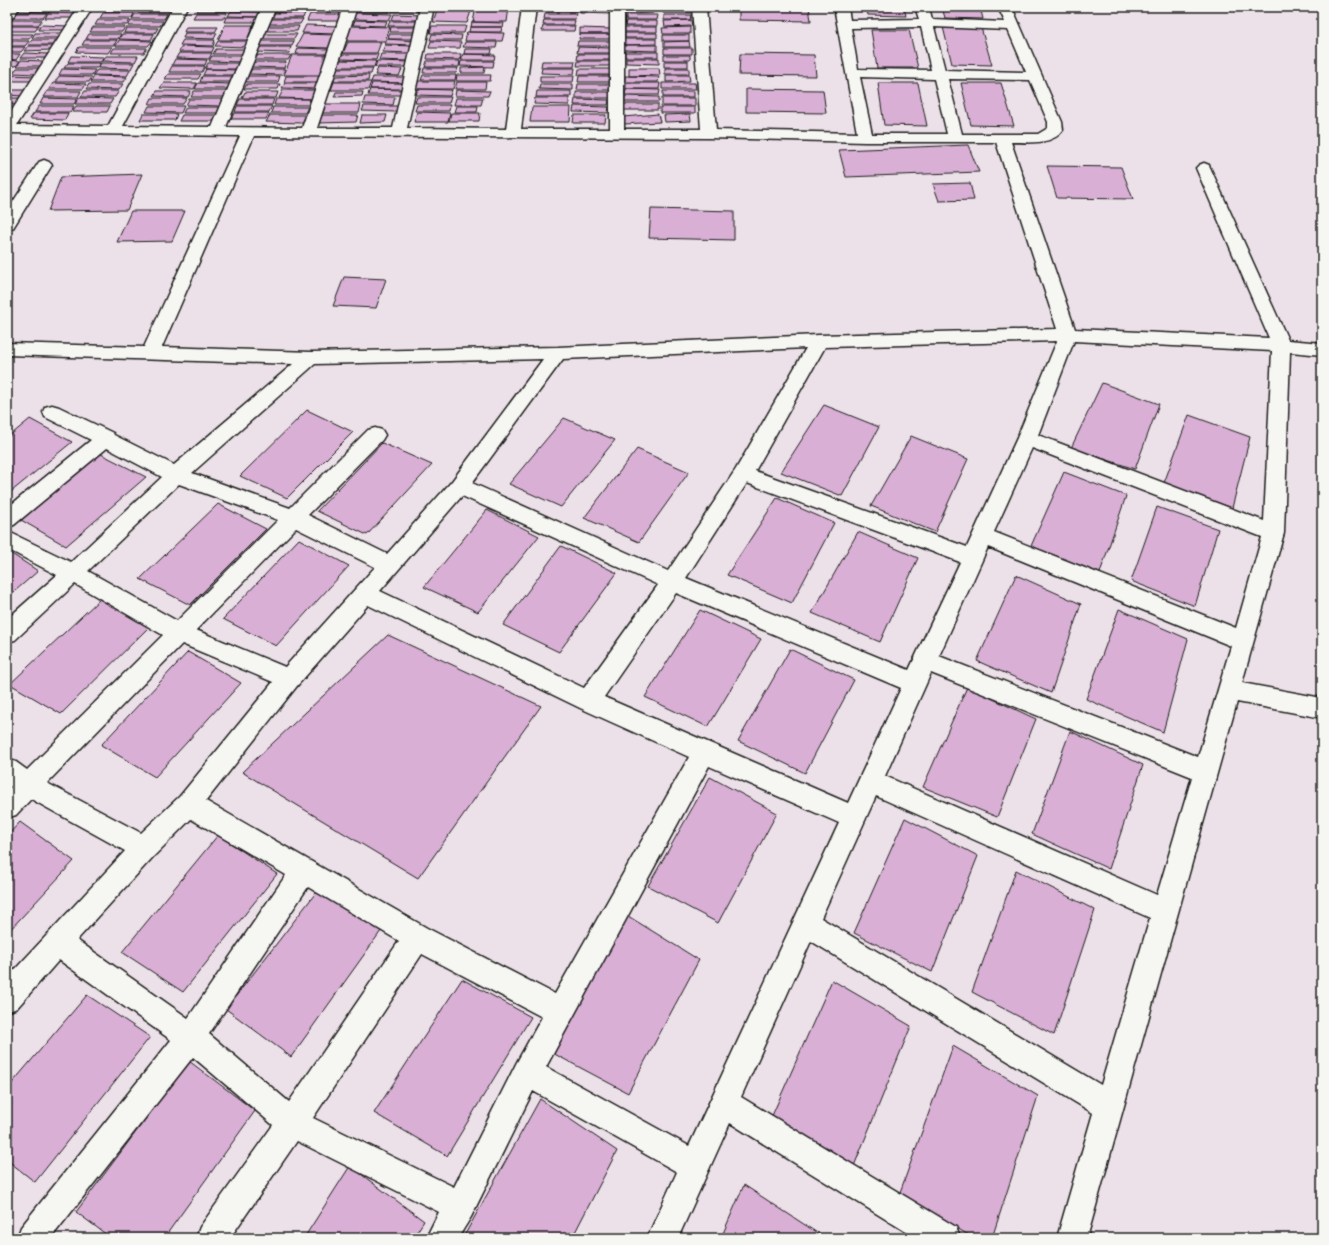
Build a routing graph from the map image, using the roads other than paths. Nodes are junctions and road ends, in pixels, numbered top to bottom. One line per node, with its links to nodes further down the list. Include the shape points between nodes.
1 (13, 7): 13 (street)
2 (86, 7): 20 (street)
3 (180, 7): 21 (street)
4 (269, 7): 22 (street)
5 (350, 7): 24 (street)
6 (427, 7): 25 (street)
7 (529, 7): 26 (street)
8 (617, 7): 27 (street)
9 (699, 7): 28 (street)
10 (841, 7): 15 (street)
11 (922, 7): 14 (street)
12 (1005, 7): 16 (street)
13 (7, 15)
14 (925, 23): 15 (street); 16 (street); 18 (street)
15 (845, 24): 17 (street)
16 (1012, 26): 19 (street)
17 (852, 72): 18 (street); 29 (street)
18 (938, 74): 19 (street); 30 (street)
19 (1036, 76): 31 (street, via 1056,130 1040,138)
20 (7, 129): 21 (street)
21 (114, 130): 22 (street)
22 (217, 132): 23 (street)
23 (249, 132): 24 (street); 41 (street)
24 (308, 132): 25 (street)
25 (399, 133): 26 (street)
26 (514, 134): 27 (street)
27 (617, 134): 28 (street)
28 (709, 134): 29 (street)
29 (865, 138): 30 (street)
30 (956, 138): 31 (street)
31 (1002, 138): 35 (street)
32 (44, 165): 34 (street)
33 (1204, 168): 37 (street)
34 (7, 224)
35 (1068, 335): 36 (street); 37 (street); 46 (street)
36 (819, 341): 40 (street); 47 (street)
37 (1281, 345): 39 (street); 52 (street)
38 (7, 349): 41 (street)
39 (1322, 349)
40 (558, 353): 42 (street); 49 (street)
41 (150, 354): 42 (street)
42 (312, 358): 48 (street)
43 (52, 412): 45 (street)
44 (375, 435): 50 (street)
45 (106, 438): 48 (street); 51 (street)
46 (1027, 438): 52 (street); 53 (street)
47 (743, 474): 55 (street); 58 (street)
48 (176, 475): 50 (street); 57 (street)
49 (459, 486): 56 (street); 58 (street)
50 (293, 517): 56 (street); 61 (street)
51 (7, 519)
52 (1274, 533): 62 (street)
53 (982, 536): 55 (street); 62 (street)
54 (7, 539): 57 (street)
55 (972, 558): 63 (street)
56 (390, 565): 59 (street)
57 (73, 573): 60 (street); 61 (street)
58 (672, 582): 65 (street); 67 (street)
59 (364, 593): 64 (street); 67 (street)
60 (7, 633)
61 (179, 633): 64 (street); 73 (street)
62 (1243, 641): 66 (street)
63 (925, 661): 65 (street); 71 (street)
64 (289, 679): 74 (street)
65 (915, 683): 72 (street)
66 (1229, 691): 68 (street); 71 (street)
67 (588, 701): 69 (street)
68 (1322, 708)
69 (704, 752): 76 (street); 84 (street)
70 (7, 770): 73 (street)
71 (1206, 771): 79 (street)
72 (870, 781): 76 (street); 79 (street)
73 (28, 785): 75 (street); 77 (street)
74 (189, 804): 77 (street); 78 (street)
75 (7, 807)
76 (854, 818): 80 (street)
77 (144, 848): 82 (street)
78 (304, 871): 81 (street); 85 (street)
79 (1166, 912): 88 (street)
80 (805, 924): 87 (street); 88 (street)
81 (418, 937): 84 (street); 89 (street)
82 (58, 943): 83 (street); 85 (street)
83 (7, 998)
84 (560, 1012): 86 (street)
85 (191, 1037): 89 (street); 92 (street)
86 (526, 1072): 90 (street); 91 (street)
87 (724, 1102): 90 (street); 96 (street)
88 (1110, 1107): 97 (street)
89 (292, 1123): 91 (street); 93 (street)
90 (695, 1166): 95 (street)
91 (460, 1206): 94 (street)
92 (32, 1238)
93 (211, 1238)
94 (441, 1238)
95 (662, 1238)
96 (945, 1238)
97 (1072, 1238)

